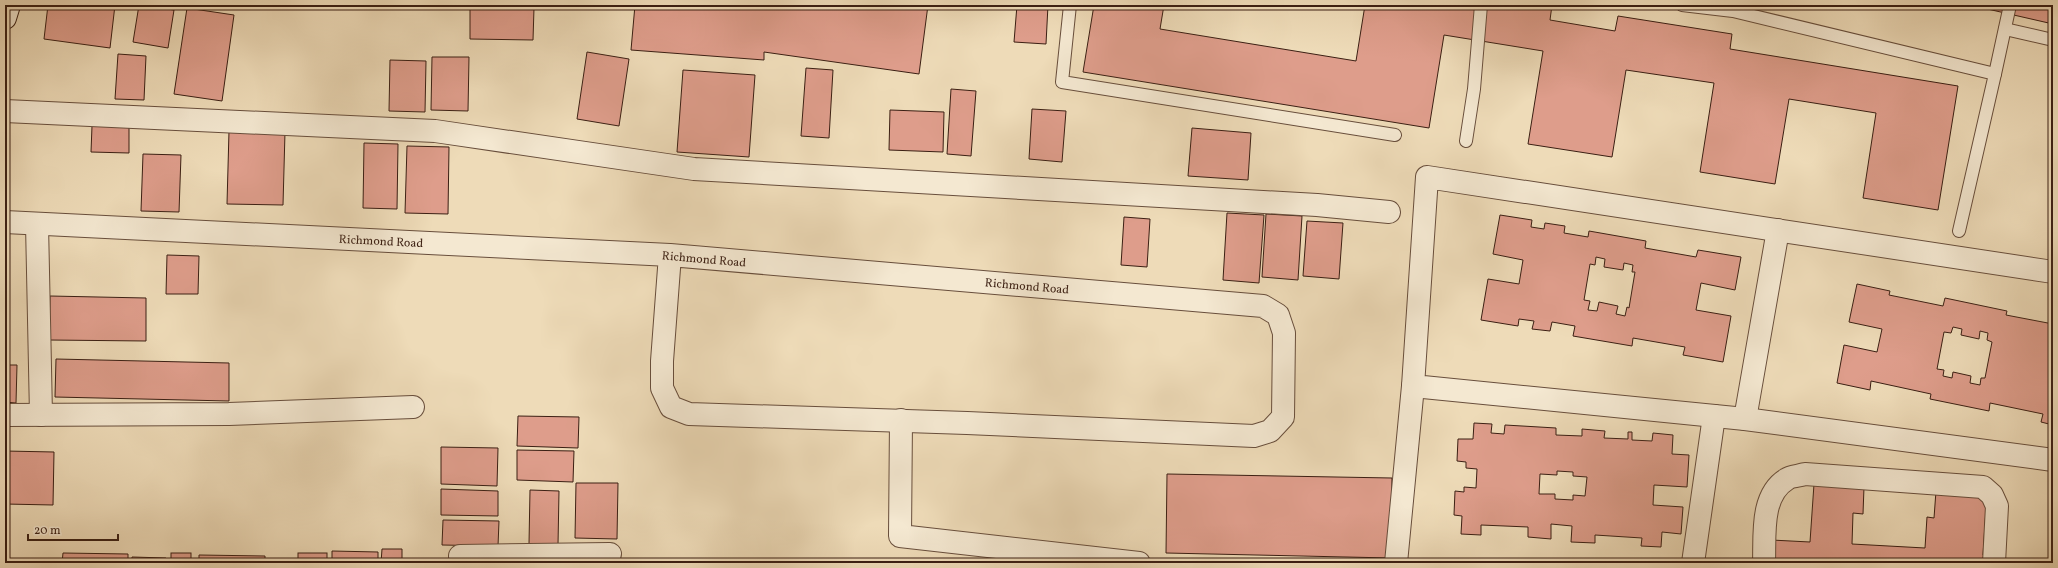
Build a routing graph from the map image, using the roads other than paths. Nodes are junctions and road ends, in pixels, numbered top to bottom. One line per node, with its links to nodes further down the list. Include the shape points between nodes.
1 (10, 5): 7 (street)
2 (1070, 5): 12 (lane, via 1062,82)
3 (1481, 5): 13 (lane, via 1474,89)
4 (1682, 5): 6 (lane)
5 (2010, 5): 8 (lane)
6 (1733, 8): 10 (lane)
7 (5, 18)
8 (2005, 29): 9 (lane); 10 (lane)
9 (2053, 40)
10 (1995, 74): 18 (lane)
11 (5, 110): 14 (street, via 434,131 694,169 1317,204)
12 (1395, 135)
13 (1466, 141)
14 (1389, 212)
15 (5, 222): 16 (street, Richmond Road)
16 (37, 224): 19 (street, Richmond Road); 24 (street)
17 (1778, 230): 20 (street); 21 (street, via 1428,177); 26 (street)
18 (1959, 231)
19 (670, 255): 27 (street, via 662,388 671,407 689,414); 27 (street, Richmond Road, via 1263,306 1278,315 1284,333 1283,418 1270,431 1254,436)
20 (2053, 272)
21 (1413, 386): 25 (street); 33 (street)
22 (413, 408): 24 (street, via 229,414)
23 (5, 415): 24 (street)
24 (41, 415)
25 (1714, 416): 26 (street); 34 (street)
26 (1746, 419): 28 (street)
27 (901, 420): 32 (street, via 900,536)
28 (2053, 460)
29 (610, 554): 31 (street)
30 (460, 556): 31 (street)
31 (524, 559)
32 (1139, 563)
33 (1396, 563)
34 (1693, 563)
35 (1764, 563): 36 (street, via 1766,511 1774,490 1787,478 1805,474 1983,487 1992,495 1997,506)
36 (1994, 563)

